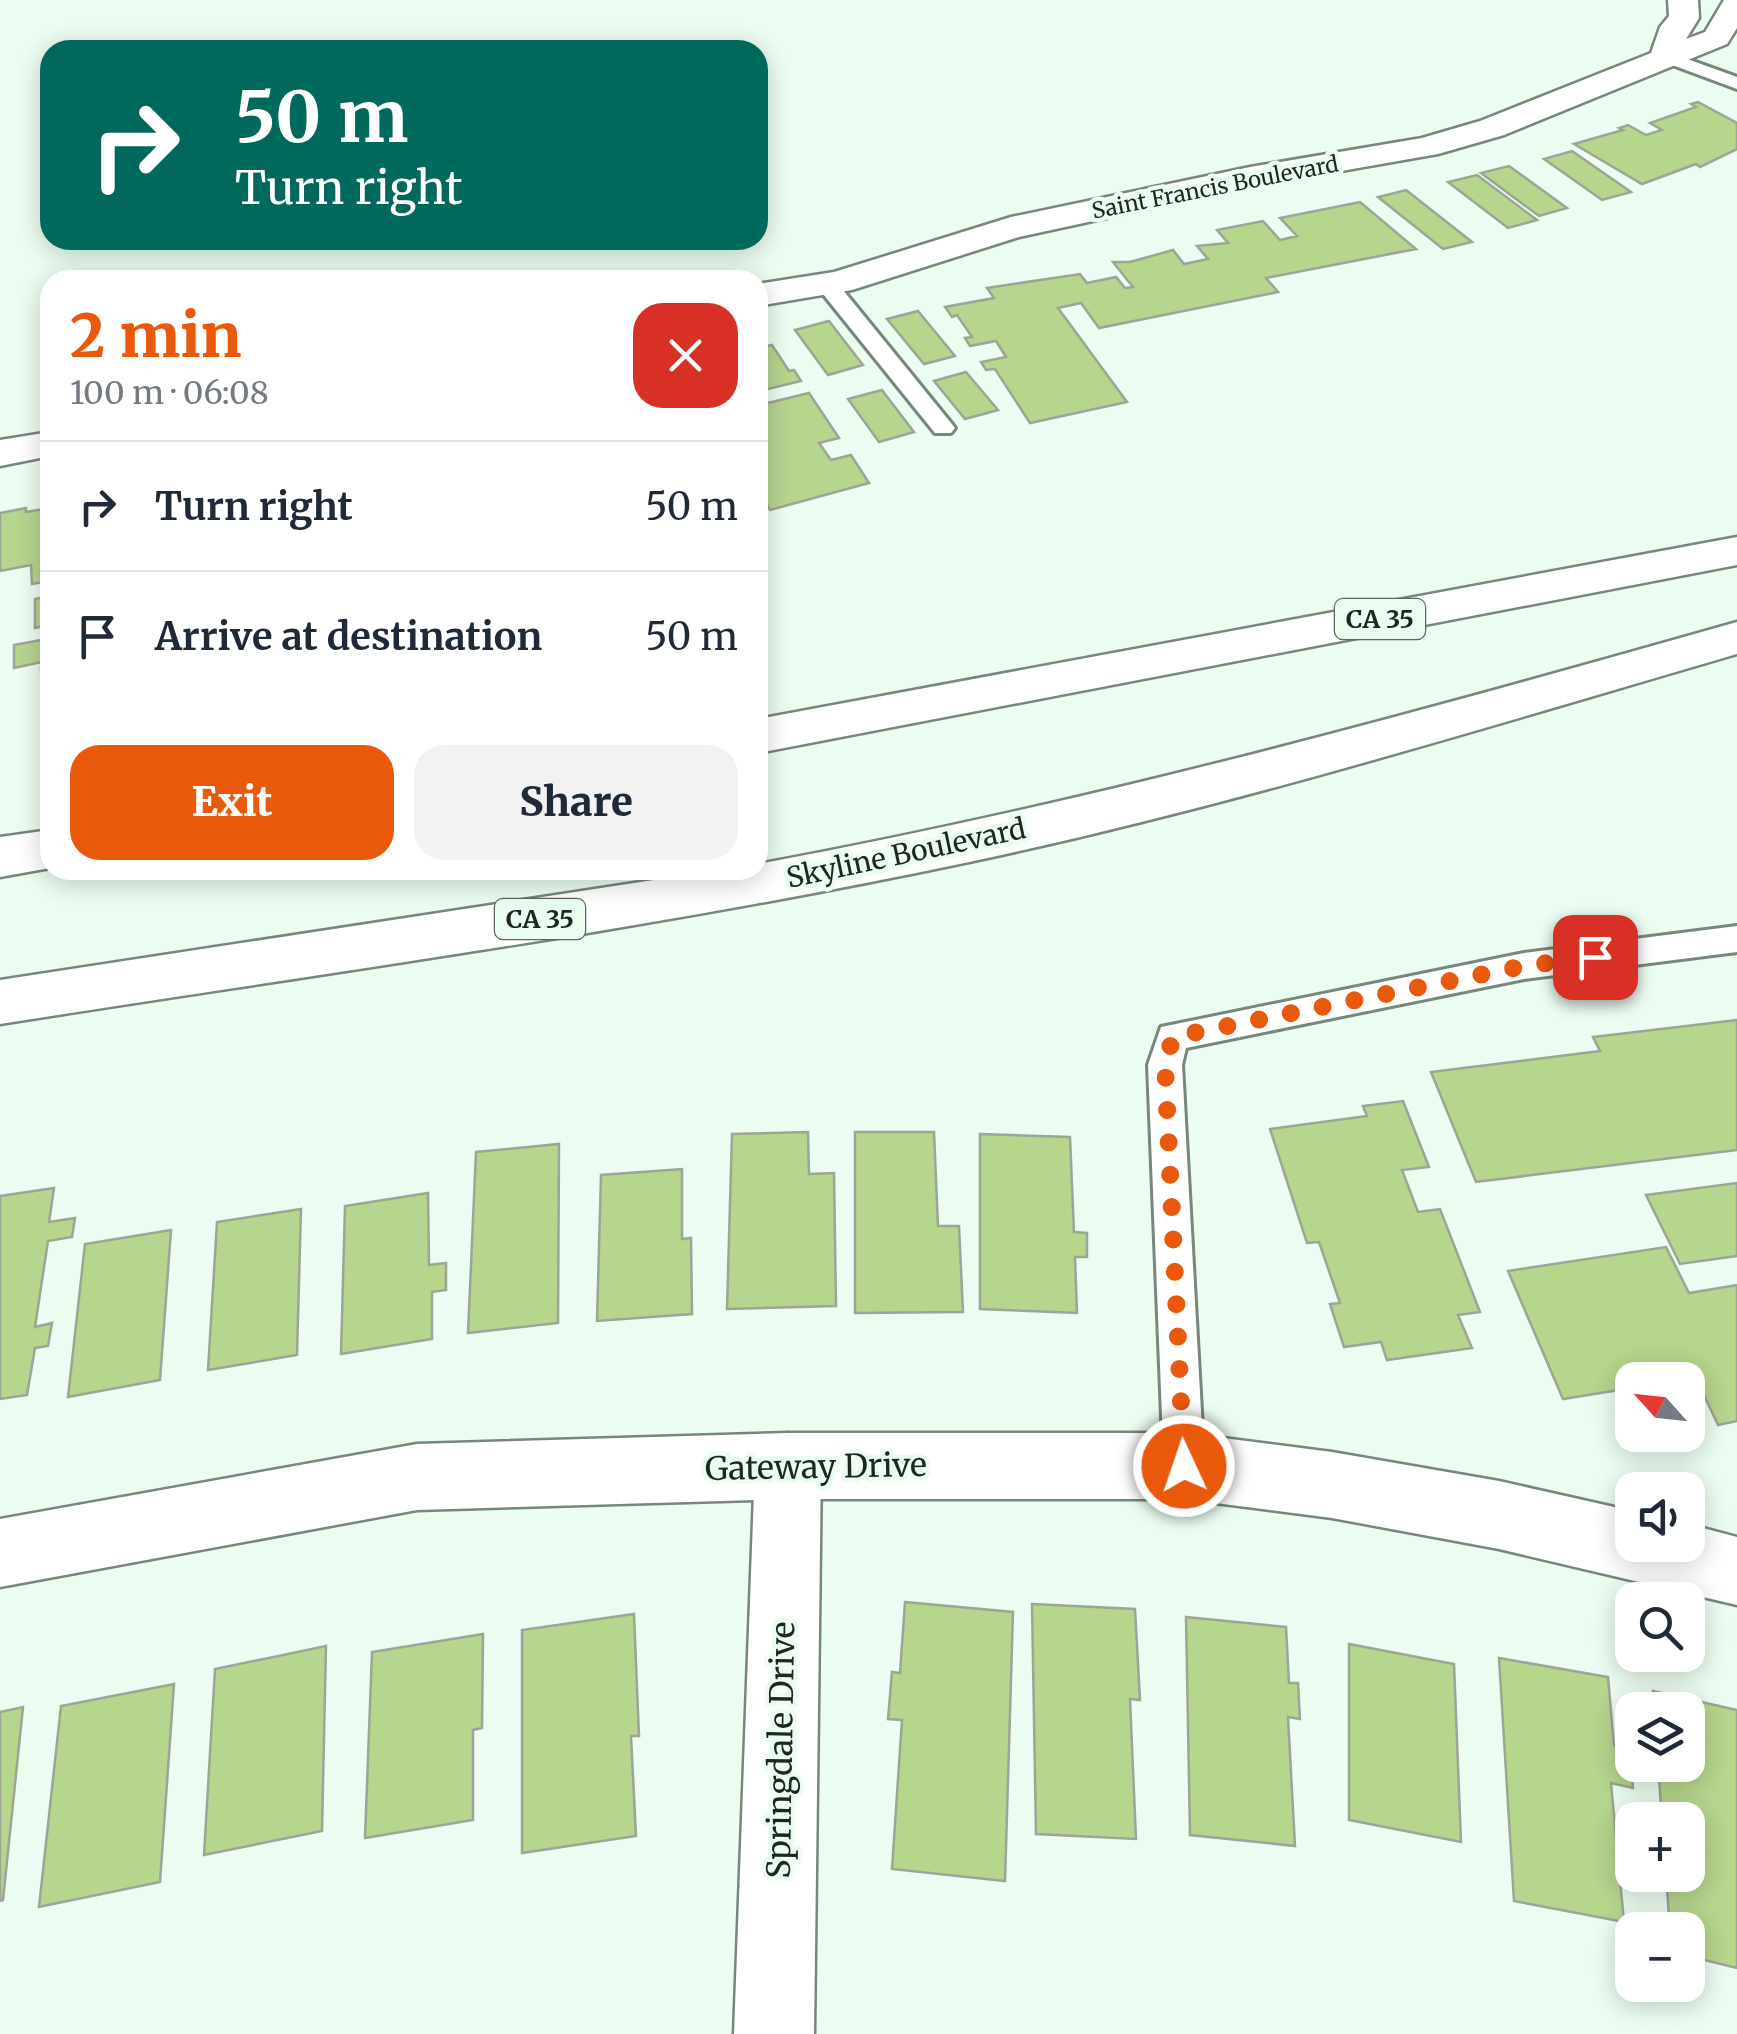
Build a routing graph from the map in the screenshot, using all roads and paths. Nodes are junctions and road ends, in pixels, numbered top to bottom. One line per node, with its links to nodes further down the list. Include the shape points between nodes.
1 (1683, 0): 3 (street, via 1684,18)
2 (1737, 4): 3 (street, Saint Francis Boulevard, via 1716,38)
3 (1666, 56): 4 (lane); 5 (street, Saint Francis Boulevard, via 1426,148 1250,176 1011,228)
4 (1737, 83)
5 (826, 284): 6 (street, Saint Francis Boulevard); 7 (lane)
6 (768, 293)
7 (943, 428)
8 (40, 446): 9 (street)
9 (0, 454)
10 (1737, 551): 12 (street, CA 35)
11 (1737, 638): 16 (street, Skyline Boulevard / CA 35, via 1259,774 869,864)
12 (768, 734)
13 (40, 851): 14 (street)
14 (0, 857)
15 (1737, 939): 18 (lane, via 1524,966 1173,1037 1165,1065)
16 (0, 1002)
17 (788, 1466): 18 (street, Gateway Drive); 20 (street, Gateway Drive, via 417,1477); 23 (street, Springdale Drive)
18 (1184, 1466): 19 (street, Gateway Drive, via 1388,1495)
19 (1615, 1541)
20 (0, 1553)
21 (1701, 1562): 22 (street, Gateway Drive)
22 (1737, 1571)
23 (774, 2034)

